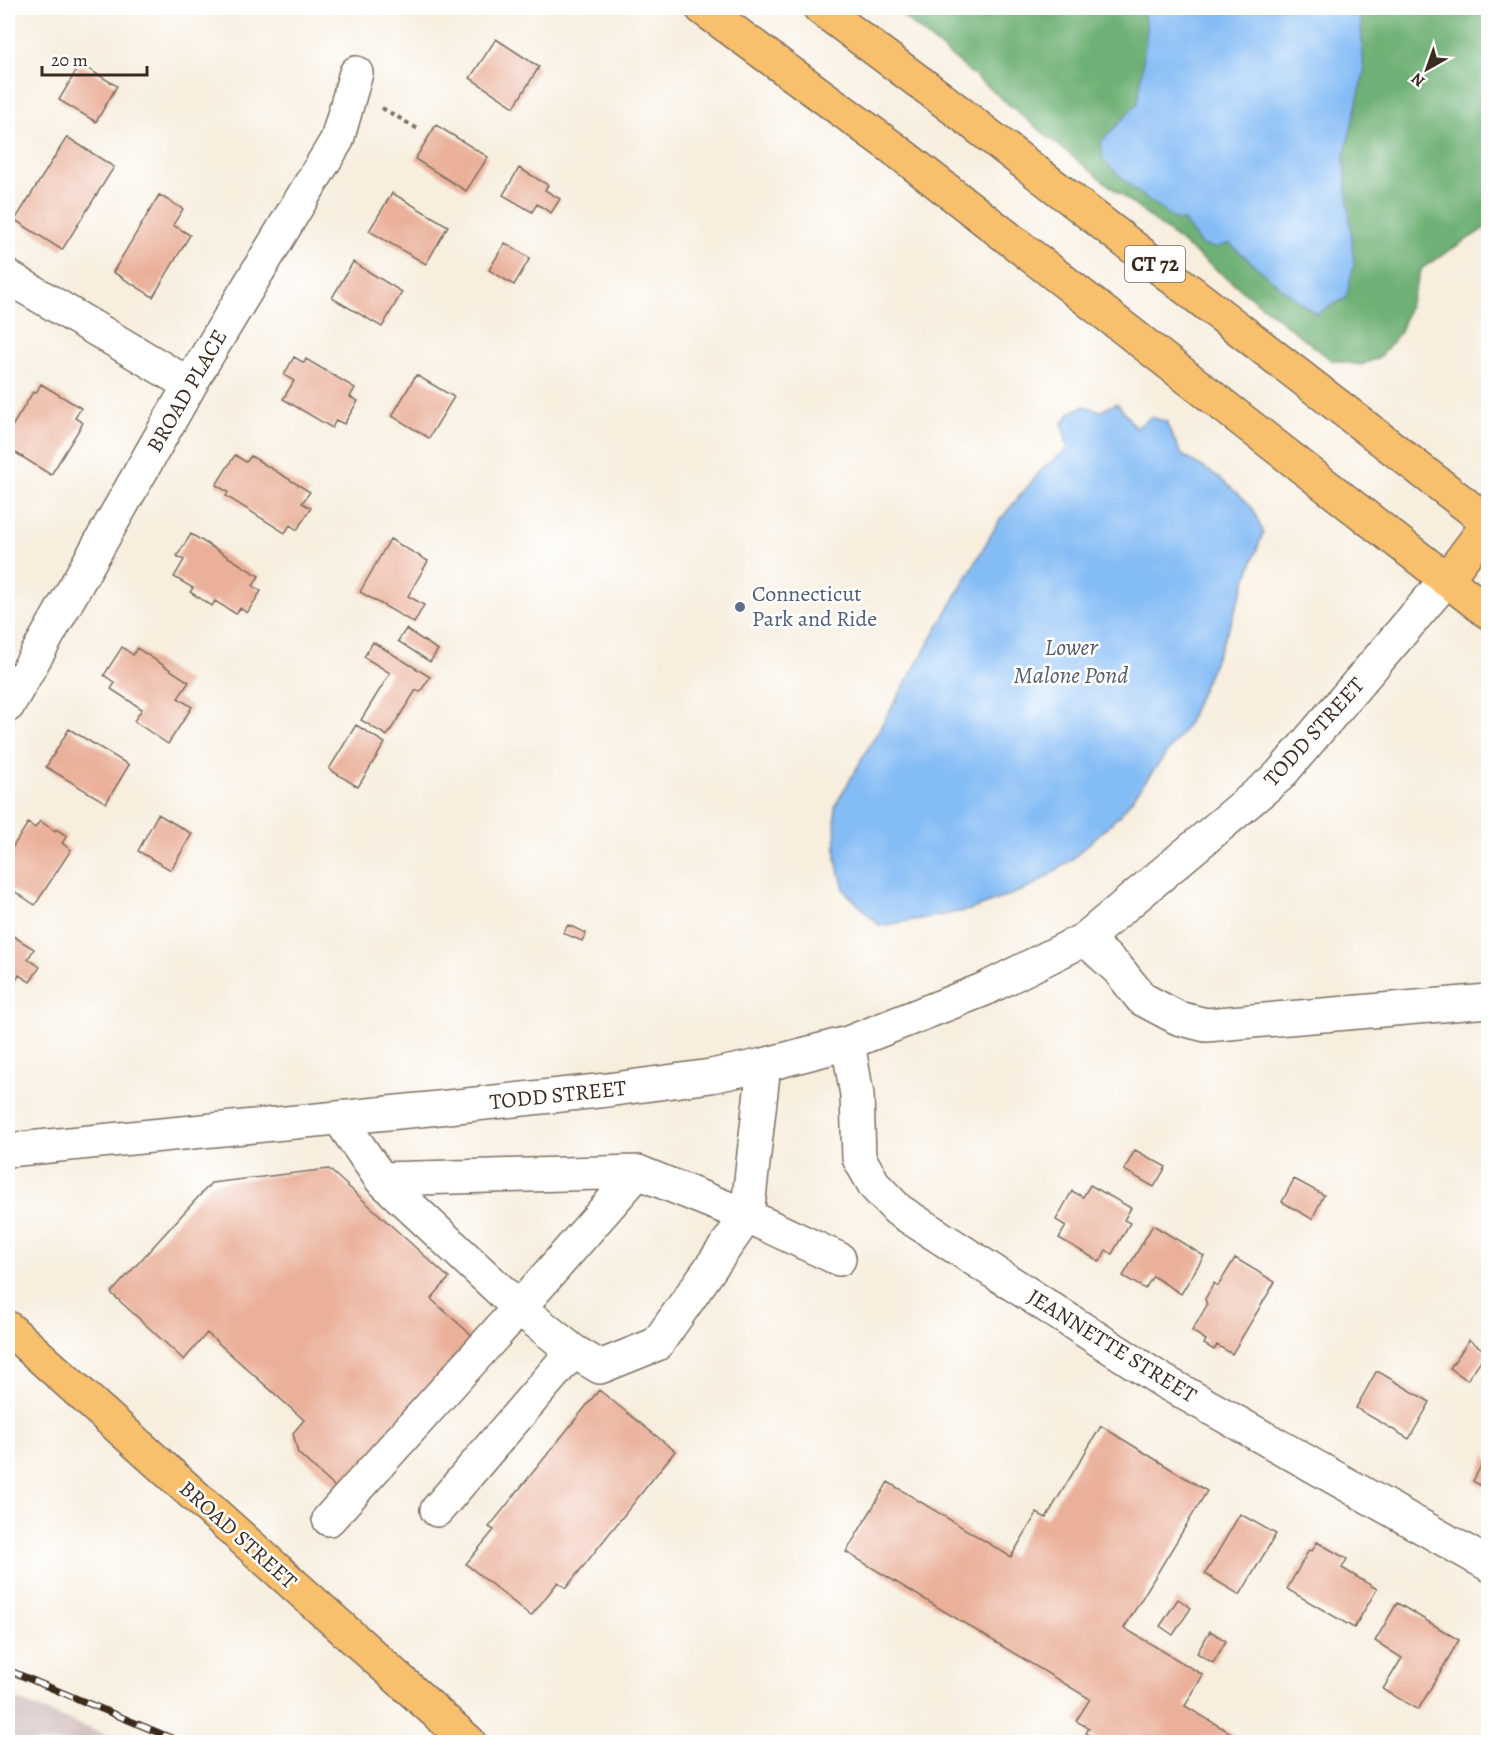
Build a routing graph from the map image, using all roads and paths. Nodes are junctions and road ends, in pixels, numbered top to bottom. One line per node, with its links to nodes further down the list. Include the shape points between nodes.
1 (702, 8): 7 (main road, via 893,148)
2 (820, 8): 6 (main road, CT 72)
3 (356, 73): 5 (street, BROAD PLACE, via 338,140)
4 (8, 277): 5 (street)
5 (190, 385): 9 (street, BROAD PLACE)
6 (1488, 523): 7 (main road)
7 (1446, 580): 8 (main road); 10 (street, TODD STREET, via 1279,776)
8 (1488, 612)
9 (8, 705)
10 (1085, 939): 11 (street, via 1118,969 1142,999 1178,1018 1206,1025); 12 (street, TODD STREET, via 985,989)
11 (1488, 1001)
12 (848, 1042): 13 (street, TODD STREET); 25 (street, JEANNETTE STREET, via 857,1095 859,1158 875,1186 898,1210 1163,1381)
13 (764, 1065): 14 (street, TODD STREET, via 607,1090); 18 (street)
14 (339, 1118): 15 (street, TODD STREET); 17 (street)
15 (8, 1150)
16 (638, 1172): 17 (street); 18 (street); 20 (street)
17 (381, 1179): 20 (street)
18 (747, 1216): 19 (street); 22 (street, via 657,1344 600,1367)
19 (839, 1259)
20 (519, 1308): 22 (street); 24 (street)
21 (8, 1328): 26 (main road, BROAD STREET)
22 (573, 1351): 23 (street)
23 (437, 1510)
24 (329, 1519)
25 (1488, 1564)
26 (469, 1743)

